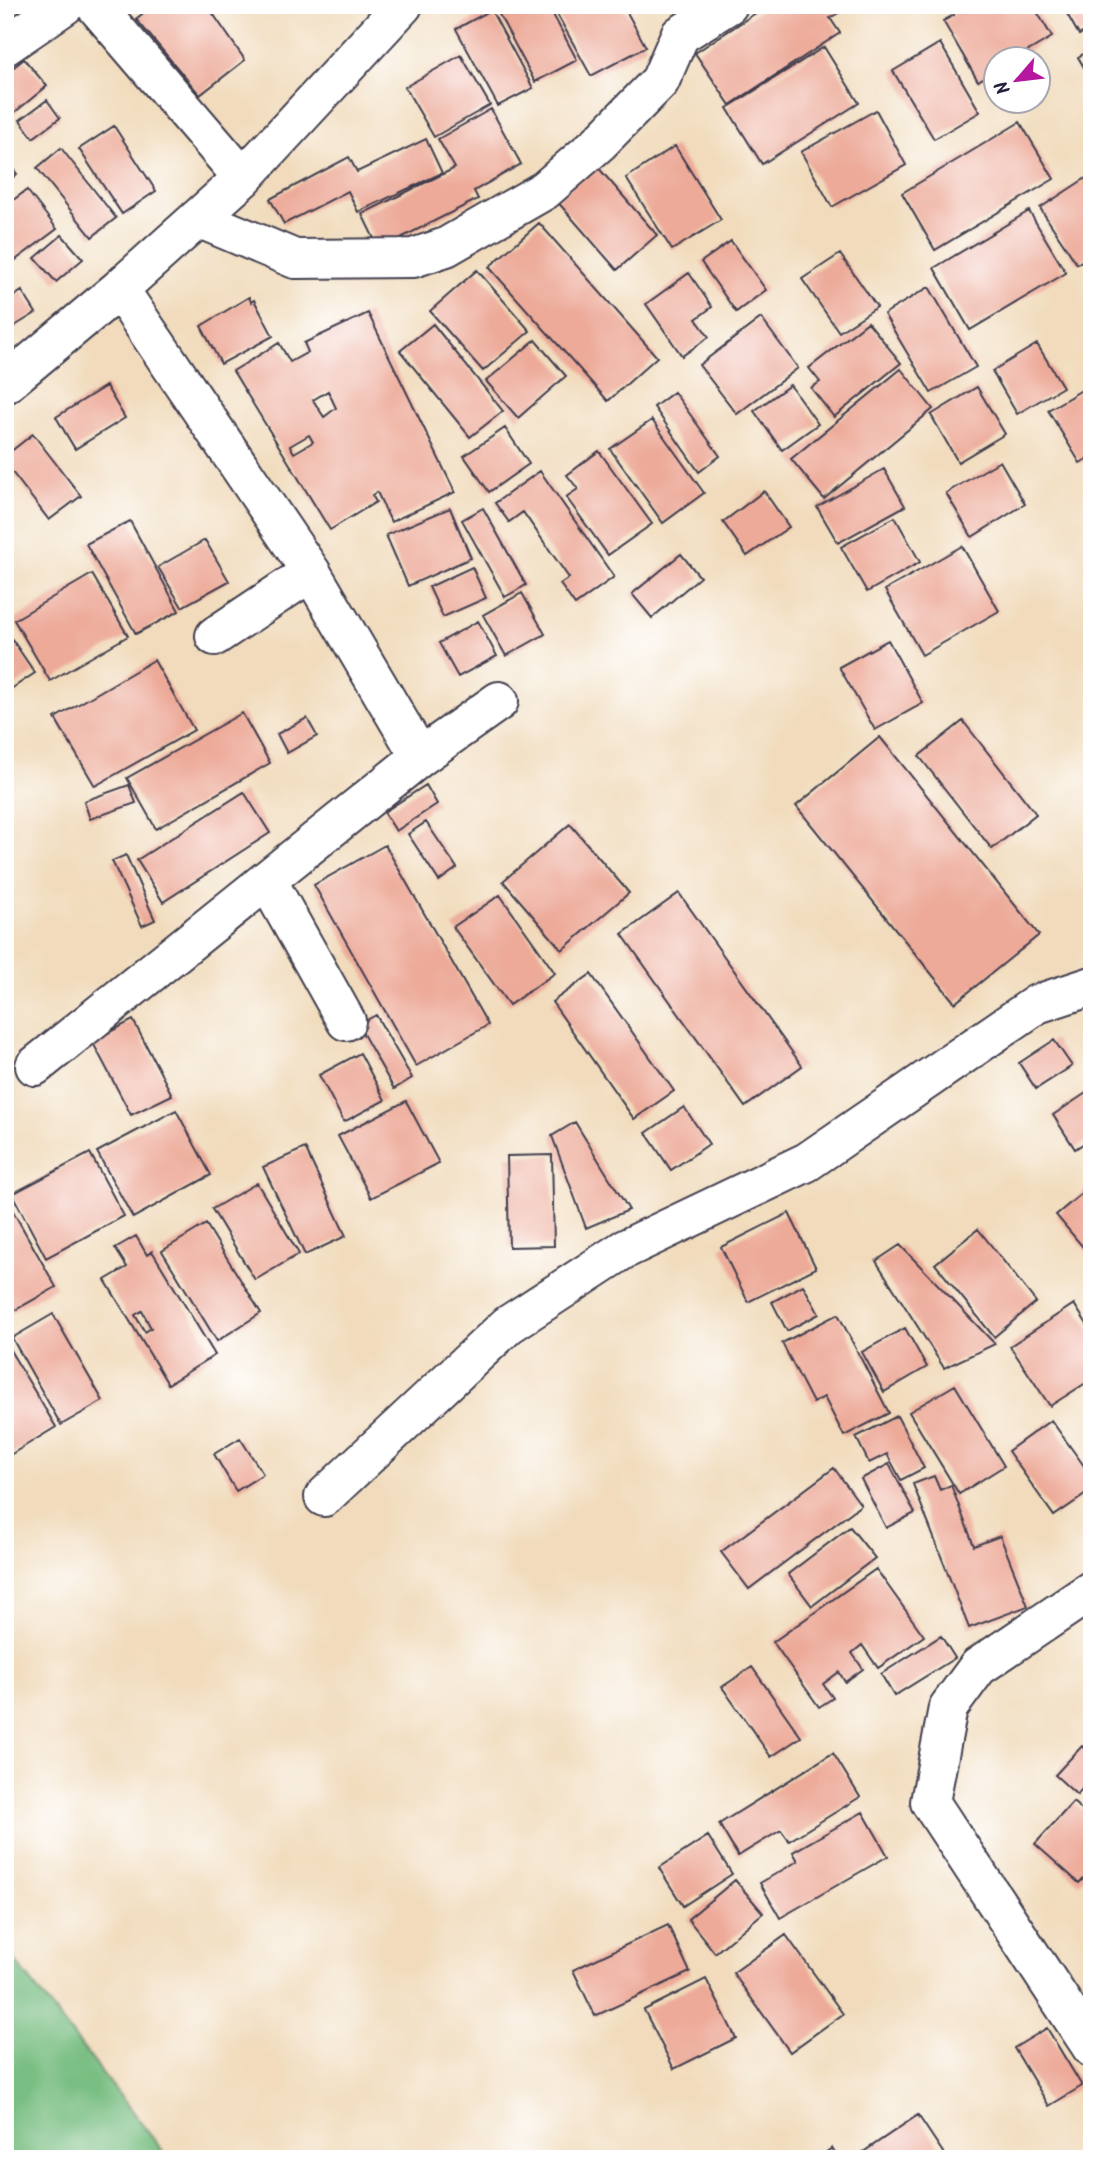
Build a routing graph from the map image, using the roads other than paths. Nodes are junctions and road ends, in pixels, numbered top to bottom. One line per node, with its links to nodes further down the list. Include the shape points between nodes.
1 (65, 5): 5 (street)
2 (95, 5): 6 (street)
3 (403, 5): 6 (street)
4 (728, 5): 7 (street, via 680,36 660,81 545,190 446,247 413,258 295,259)
5 (5, 46)
6 (243, 178): 7 (street)
7 (198, 218): 8 (street)
8 (119, 289): 9 (street); 10 (street)
9 (5, 384)
10 (311, 572): 11 (street); 13 (street)
11 (215, 636)
12 (499, 701): 13 (street)
13 (421, 757): 14 (street)
14 (267, 880): 16 (street); 17 (street)
15 (1092, 986): 18 (street, via 1037,1004 807,1162 623,1250 508,1325)
16 (346, 1021)
17 (34, 1066)
18 (324, 1497)
19 (1092, 1590): 20 (street, via 978,1667 948,1708 930,1802)
20 (1092, 2048)

